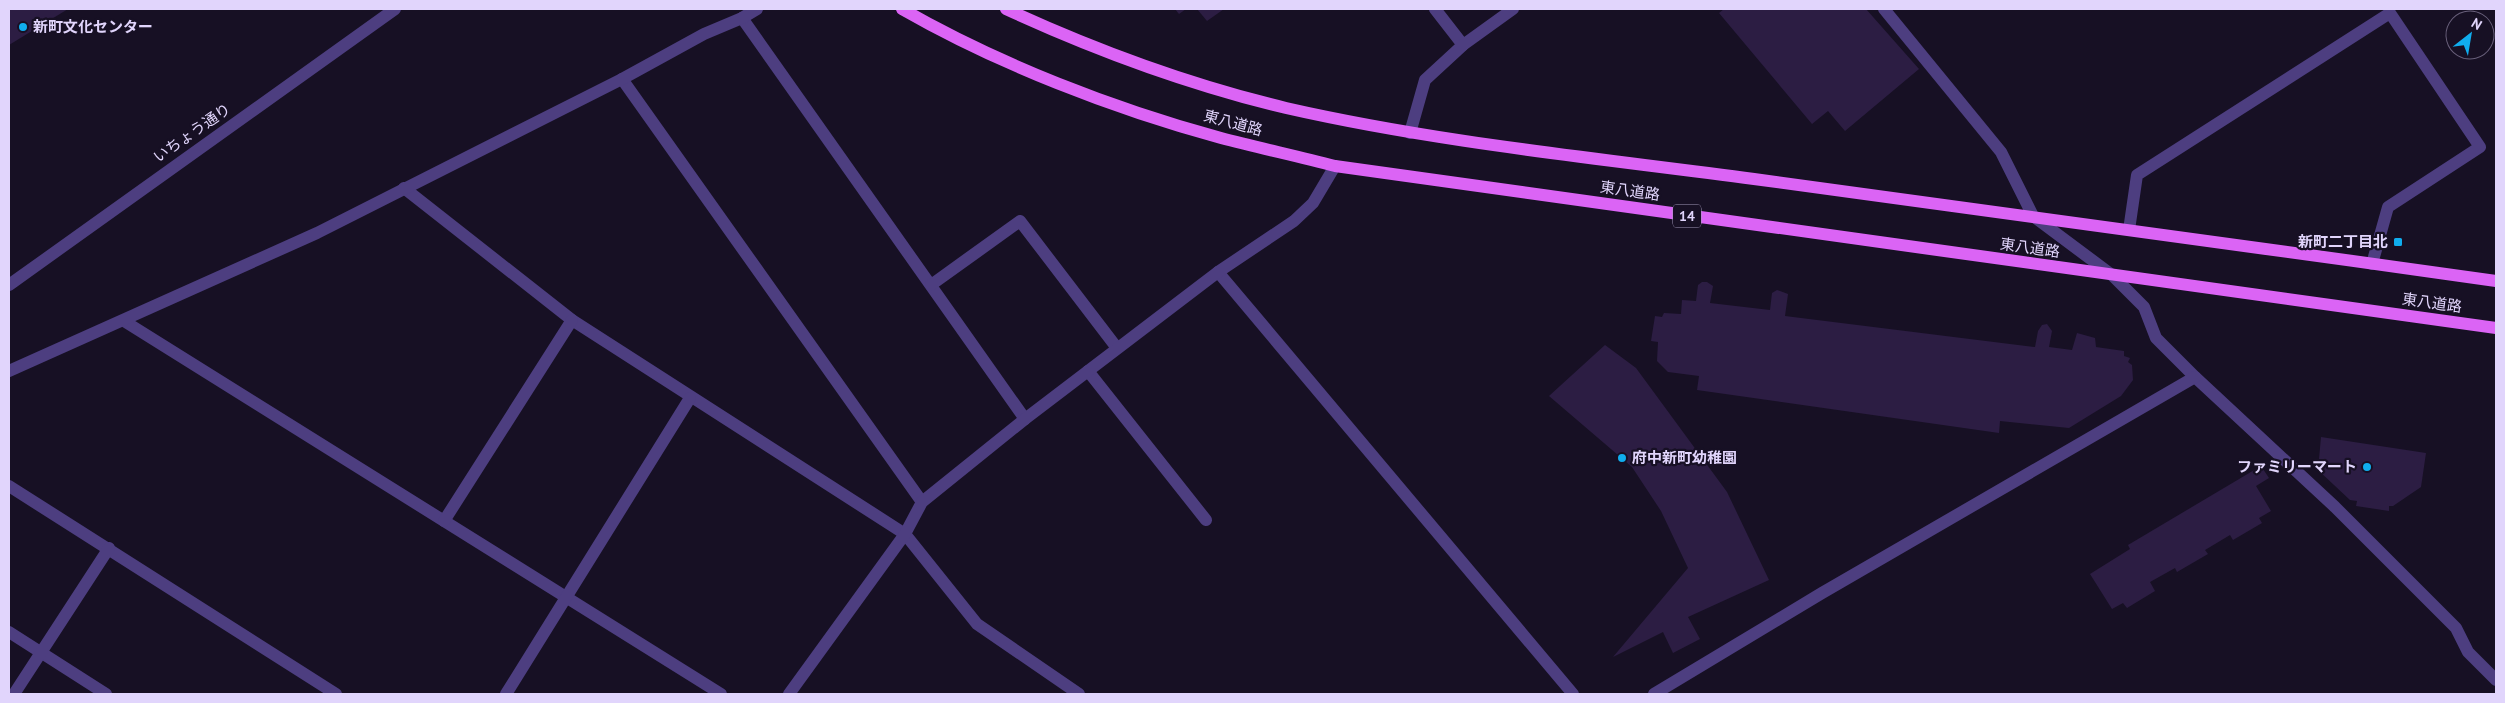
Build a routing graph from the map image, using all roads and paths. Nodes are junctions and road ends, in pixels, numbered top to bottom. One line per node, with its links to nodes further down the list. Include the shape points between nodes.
1 (395, 9): 20 (street, いちょう通り)
2 (757, 9): 8 (street)
3 (902, 9): 12 (main road, 東八道路 / 14, via 987,52 1108,101 1220,138)
4 (1006, 9): 11 (main road, 東八道路, via 1131,61 1199,82 1283,107)
5 (1435, 9): 9 (street)
6 (1513, 9): 9 (street)
7 (1884, 9): 14 (street, via 2000,152)
8 (742, 18): 10 (street, via 704,34); 21 (street)
9 (1463, 44): 11 (street, via 1424,80)
10 (622, 79): 13 (street); 32 (street)
11 (1410, 133): 14 (main road, 東八道路)
12 (1335, 166): 17 (street, via 1313,202 1294,221); 18 (main road, 東八道路 / 14)
13 (404, 188): 22 (street); 23 (street, via 318,233)
14 (2033, 216): 15 (main road, 東八道路); 18 (street)
15 (2129, 230): 16 (main road, 東八道路); 16 (street, via 2137,175 2390,12 2480,147 2388,207)
16 (2372, 264): 19 (main road, 東八道路)
17 (1218, 272): 25 (street); 48 (street)
18 (2112, 275): 24 (main road, 東八道路 / 14); 28 (street, via 2144,307 2156,338)
19 (2496, 281)
20 (9, 285)
21 (931, 285): 25 (street, via 1020,221); 30 (street)
22 (572, 320): 29 (street); 34 (street)
23 (124, 321): 27 (street); 34 (street)
24 (2496, 328)
25 (1118, 348): 26 (street)
26 (1088, 370): 30 (street); 33 (street)
27 (9, 371)
28 (2195, 377): 40 (street, via 2335,507 2456,628 2468,652); 49 (street)
29 (690, 398): 35 (street); 37 (street)
30 (1025, 418): 32 (street)
31 (9, 486): 36 (street)
32 (922, 502): 35 (street)
33 (1206, 520)
34 (444, 521): 37 (street)
35 (905, 534): 46 (street); 47 (street, via 978,624)
36 (109, 548): 39 (street); 43 (street)
37 (567, 598): 44 (street); 45 (street)
38 (9, 632): 39 (street)
39 (41, 653): 41 (street); 42 (street)
40 (2496, 680)
41 (14, 694)
42 (106, 694)
43 (336, 694)
44 (506, 694)
45 (721, 694)
46 (789, 694)
47 (1079, 694)
48 (1573, 694)
49 (1654, 694)

